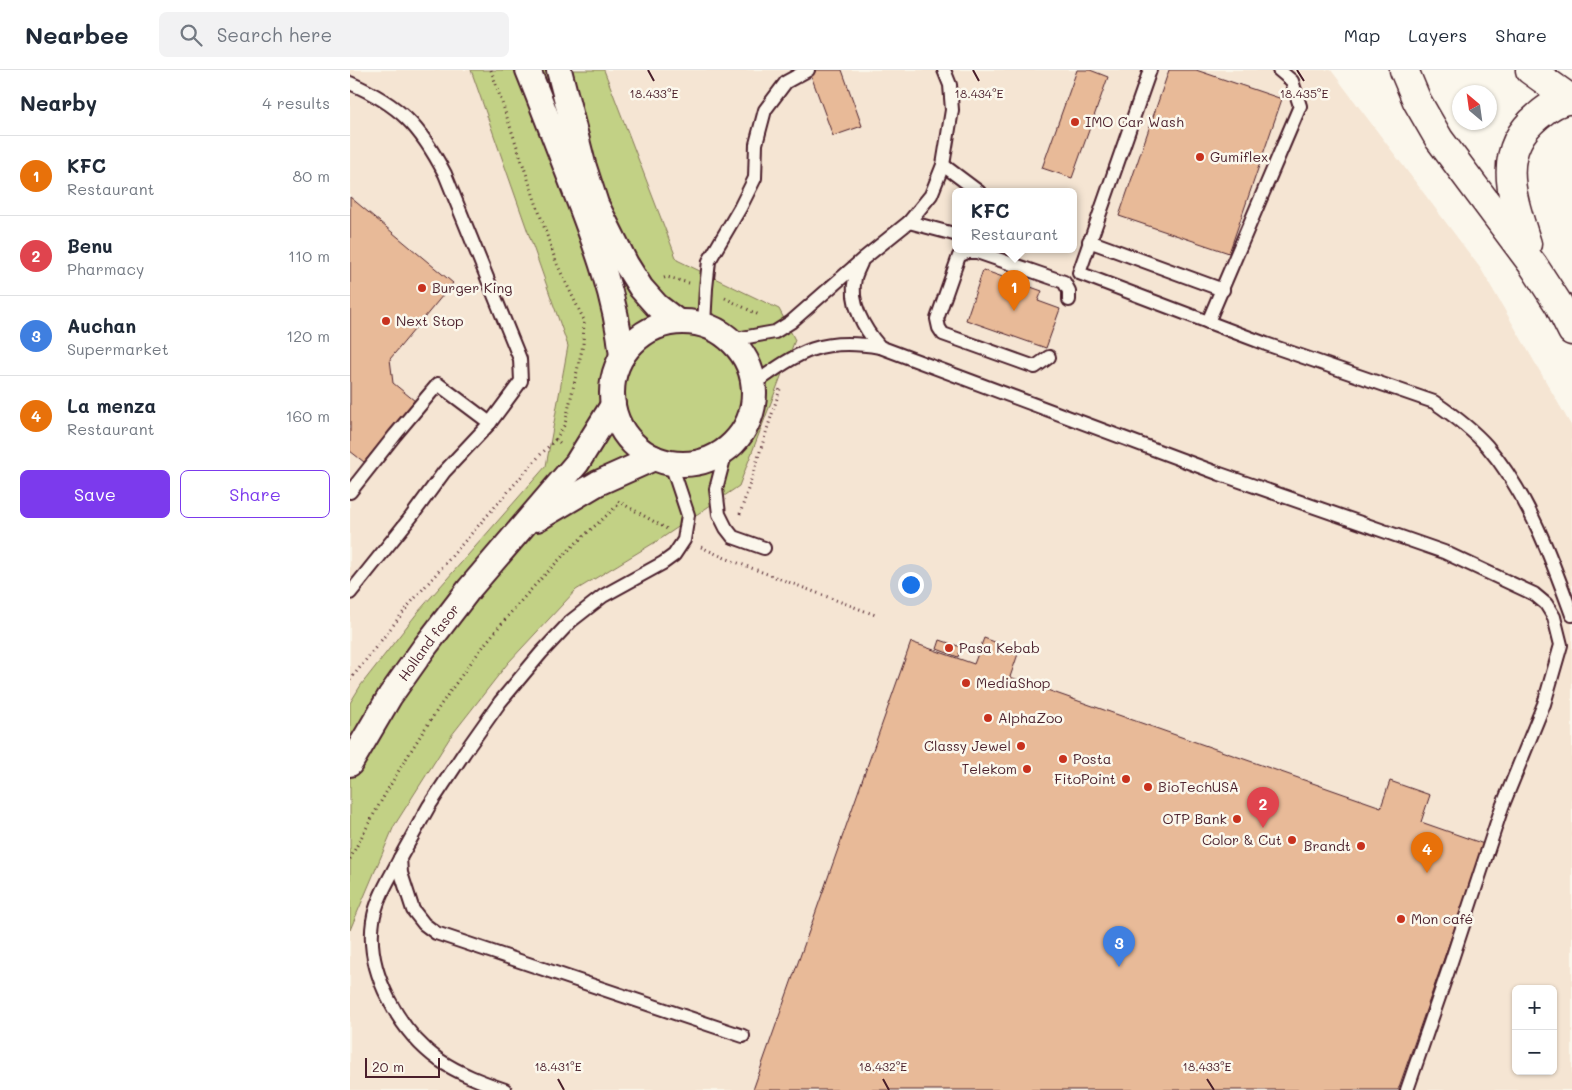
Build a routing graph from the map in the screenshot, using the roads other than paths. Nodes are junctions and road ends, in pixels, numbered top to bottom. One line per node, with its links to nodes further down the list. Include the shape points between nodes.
1 (528, 70): 28 (street, via 604,269)
2 (559, 70): 22 (street, via 596,204 641,288)
3 (808, 70): 24 (lane, via 786,82 764,110 756,144 755,178 710,261)
4 (944, 70): 11 (lane, via 950,85 952,110)
5 (1150, 70): 15 (lane)
6 (1278, 70): 20 (lane, via 1292,81 1300,106)
7 (1404, 70): 19 (main road, via 1439,139)
8 (1530, 70): 10 (main road)
9 (350, 83): 32 (lane, via 373,93 410,121 431,148 445,174 520,359 521,381)
10 (1571, 99): 19 (main road, via 1545,110 1532,120 1522,132 1512,154 1510,181 1513,199)
11 (943, 165): 12 (lane); 13 (lane, via 932,195)
12 (974, 188)
13 (909, 222): 14 (lane); 18 (lane)
14 (952, 233)
15 (1090, 241): 20 (lane); 23 (lane, via 1079,273)
16 (965, 253): 29 (lane, via 959,256 937,319 943,334 1035,367)
17 (980, 253): 21 (lane, via 1064,282)
18 (863, 259): 26 (lane, via 791,322 774,332); 27 (lane, via 855,278 854,296 868,333)
19 (1534, 265): 25 (main road)
20 (1223, 290): 23 (lane)
21 (1069, 300)
22 (678, 322): 24 (street); 28 (street, via 652,329 630,345)
23 (1208, 322): 39 (lane, via 1434,402 1454,415 1487,446 1504,468 1544,542)
24 (704, 325): 26 (street)
25 (1572, 331)
26 (731, 340): 30 (street, via 750,368)
27 (880, 347): 30 (lane, via 842,343 803,352); 44 (lane, via 1220,474 1444,552 1534,594 1546,604 1554,617 1561,645 1544,704 1502,807)
28 (622, 356): 31 (street, via 613,380)
29 (1049, 357)
30 (754, 384): 33 (street, via 754,403 749,421 740,437)
31 (612, 405): 34 (street, via 626,437 638,449); 36 (street, Holland fasor, via 577,463)
32 (490, 423): 35 (lane, via 438,384); 38 (lane, via 444,472)
33 (726, 451): 34 (street, via 691,465); 37 (lane, via 716,489 719,514 733,537)
34 (663, 461): 36 (street, Holland fasor, via 598,483); 41 (lane, via 688,516 684,540 674,555 663,563 603,596 571,621 541,653 464,752)
35 (350, 492)
36 (520, 529): 40 (street, Holland fasor, via 424,648)
37 (764, 548)
38 (350, 593)
39 (1572, 615)
40 (352, 754)
41 (400, 858): 42 (lane, via 401,873 413,910 436,933); 43 (lane, via 382,892 373,921 373,952 385,990 404,1025 422,1046 466,1076)
42 (743, 1036)
43 (505, 1090)
44 (1406, 1090)

